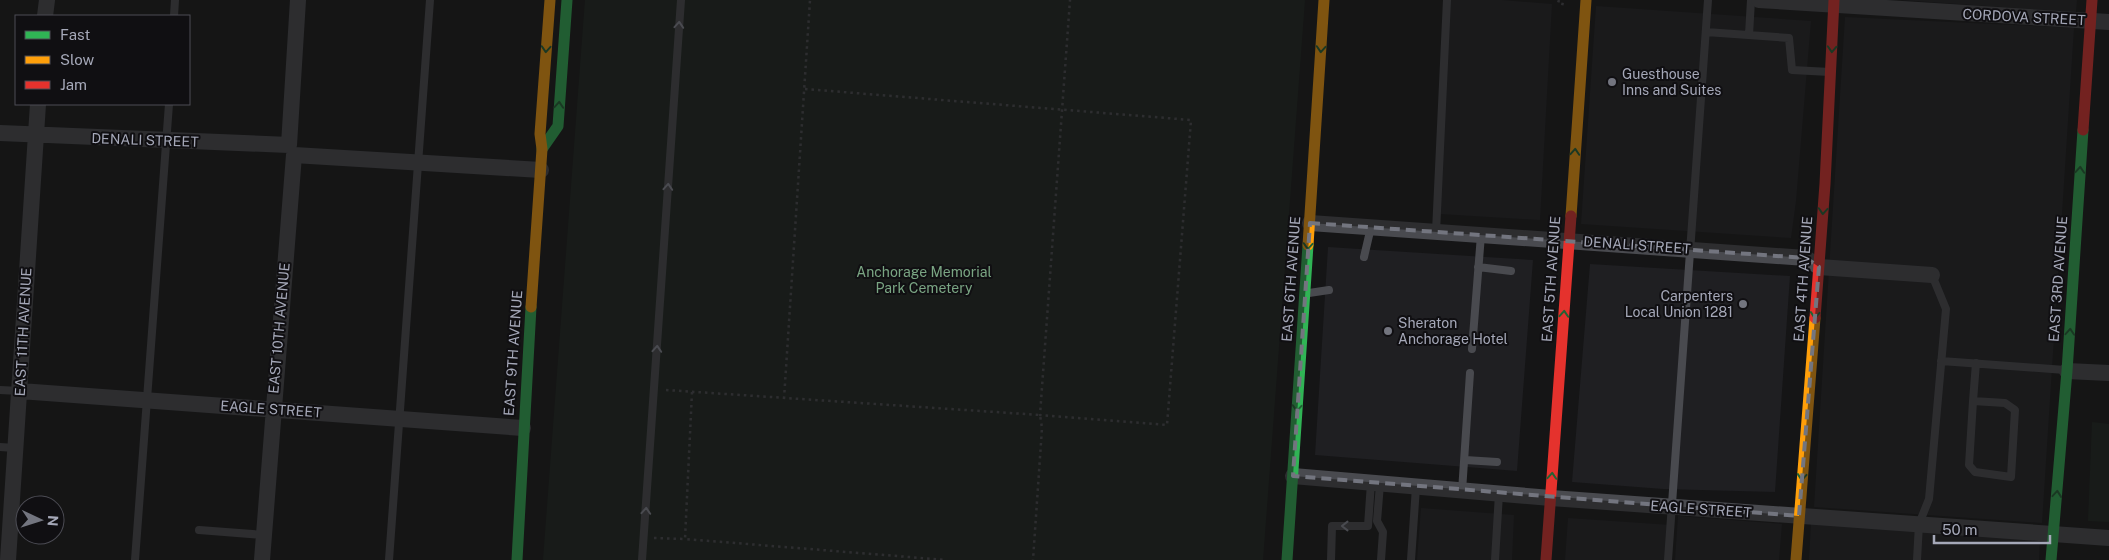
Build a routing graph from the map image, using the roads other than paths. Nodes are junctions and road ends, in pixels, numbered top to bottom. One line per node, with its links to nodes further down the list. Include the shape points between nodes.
1 (47, 0): 16 (street)
2 (175, 0): 17 (lane)
3 (298, 0): 29 (street, EAST 10TH AVENUE)
4 (430, 0): 30 (lane)
5 (550, 0): 28 (main road, EAST 9TH AVENUE, one-way to 28, via 540,134)
6 (567, 0): 28 (main road, EAST 9TH AVENUE, one-way to 6, via 558,126)
7 (681, 0): 79 (lane, one-way to 7)
8 (1324, 0): 32 (main road, EAST 6TH AVENUE, one-way to 32)
9 (1448, 0): 34 (lane)
10 (1586, 0): 36 (main road, EAST 5TH AVENUE, one-way to 10)
11 (1708, 0): 20 (lane)
12 (1751, 0): 21 (lane)
13 (1759, 0): 15 (street, CORDOVA STREET)
14 (2092, 0): 18 (main road, EAST 3RD AVENUE)
15 (1834, 3): 18 (street, CORDOVA STREET); 22 (main road, EAST 4TH AVENUE, one-way to 22)
16 (45, 15)
17 (174, 15)
18 (2090, 21): 19 (street, CORDOVA STREET); 48 (main road, EAST 3RD AVENUE, one-way to 18)
19 (2109, 22)
20 (1706, 32): 21 (lane); 37 (lane)
21 (1749, 35): 22 (lane, via 1789,38 1792,70)
22 (1830, 72): 40 (main road, EAST 4TH AVENUE, one-way to 40)
23 (38, 105): 26 (street, EAST 11TH AVENUE)
24 (169, 105): 27 (lane)
25 (0, 133): 26 (street, DENALI STREET)
26 (35, 136): 27 (street, DENALI STREET); 52 (street, EAST 11TH AVENUE)
27 (167, 141): 29 (street, DENALI STREET); 54 (lane)
28 (542, 149): 31 (main road, EAST 9TH AVENUE)
29 (292, 150): 30 (street, DENALI STREET); 55 (street, EAST 10TH AVENUE)
30 (418, 163): 31 (street, DENALI STREET); 56 (lane)
31 (540, 170): 57 (main road, EAST 9TH AVENUE)
32 (1310, 224): 33 (street, DENALI STREET); 44 (main road, EAST 6TH AVENUE, one-way to 44)
33 (1372, 227): 34 (street, DENALI STREET); 38 (lane)
34 (1436, 232): 35 (street, DENALI STREET)
35 (1481, 235): 36 (street, DENALI STREET); 39 (lane)
36 (1569, 240): 37 (street, DENALI STREET); 66 (main road, EAST 5TH AVENUE, one-way to 36)
37 (1690, 249): 40 (street, DENALI STREET, via 1806,258); 67 (lane)
38 (1364, 257)
39 (1478, 267): 41 (lane); 45 (lane)
40 (1819, 267): 42 (street, DENALI STREET); 68 (main road, EAST 4TH AVENUE, one-way to 68)
41 (1511, 270)
42 (1932, 275): 46 (lane, via 1946,309)
43 (1329, 290): 44 (lane)
44 (1304, 293): 61 (main road, EAST 6TH AVENUE, one-way to 61)
45 (1472, 349)
46 (1941, 361): 47 (lane); 69 (lane, via 1928,499)
47 (1976, 363): 48 (lane); 53 (lane)
48 (2067, 371): 50 (street); 71 (main road, EAST 3RD AVENUE, one-way to 48)
49 (1470, 373): 59 (lane)
50 (2109, 374)
51 (0, 390): 52 (lane)
52 (20, 391): 54 (street, EAGLE STREET); 58 (street, EAST 11TH AVENUE)
53 (1973, 401): 53 (lane, via 2005,403 2015,410 2011,476 1975,472 1969,465)
54 (148, 402): 55 (street, EAGLE STREET); 75 (lane)
55 (272, 409): 56 (street, EAGLE STREET); 72 (street, EAST 10TH AVENUE)
56 (399, 419): 57 (street, EAGLE STREET); 77 (lane)
57 (522, 428): 78 (main road, EAST 9TH AVENUE)
58 (8, 448): 74 (street, EAST 11TH AVENUE)
59 (1465, 460): 60 (lane); 64 (lane)
60 (1497, 462)
61 (1293, 476): 62 (street, EAGLE STREET); 80 (main road, EAST 6TH AVENUE)
62 (1376, 483): 63 (street, EAGLE STREET); 81 (lane, one-way to 81, via 1368,526 1332,526); 82 (lane, via 1377,522 1383,532)
63 (1416, 486): 64 (street, EAGLE STREET); 83 (lane)
64 (1462, 490): 65 (street, EAGLE STREET)
65 (1499, 494): 66 (street, EAGLE STREET); 84 (lane)
66 (1551, 498): 67 (street, EAGLE STREET); 85 (main road, EAST 5TH AVENUE)
67 (1672, 507): 68 (street, EAGLE STREET); 86 (lane)
68 (1799, 516): 69 (street, EAGLE STREET); 87 (main road, EAST 4TH AVENUE)
69 (1919, 524): 71 (street, EAGLE STREET); 88 (lane)
70 (199, 530): 72 (lane)
71 (2053, 533): 73 (street, EAGLE STREET); 89 (main road, EAST 3RD AVENUE)
72 (264, 535): 76 (street, EAST 10TH AVENUE)
73 (2109, 538)
74 (8, 560)
75 (135, 560)
76 (262, 560)
77 (389, 560)
78 (517, 560)
79 (642, 560)
80 (1288, 560)
81 (1330, 560)
82 (1382, 560)
83 (1411, 560)
84 (1495, 560)
85 (1546, 560)
86 (1668, 560)
87 (1796, 560)
88 (1917, 560)
89 (2051, 560)

